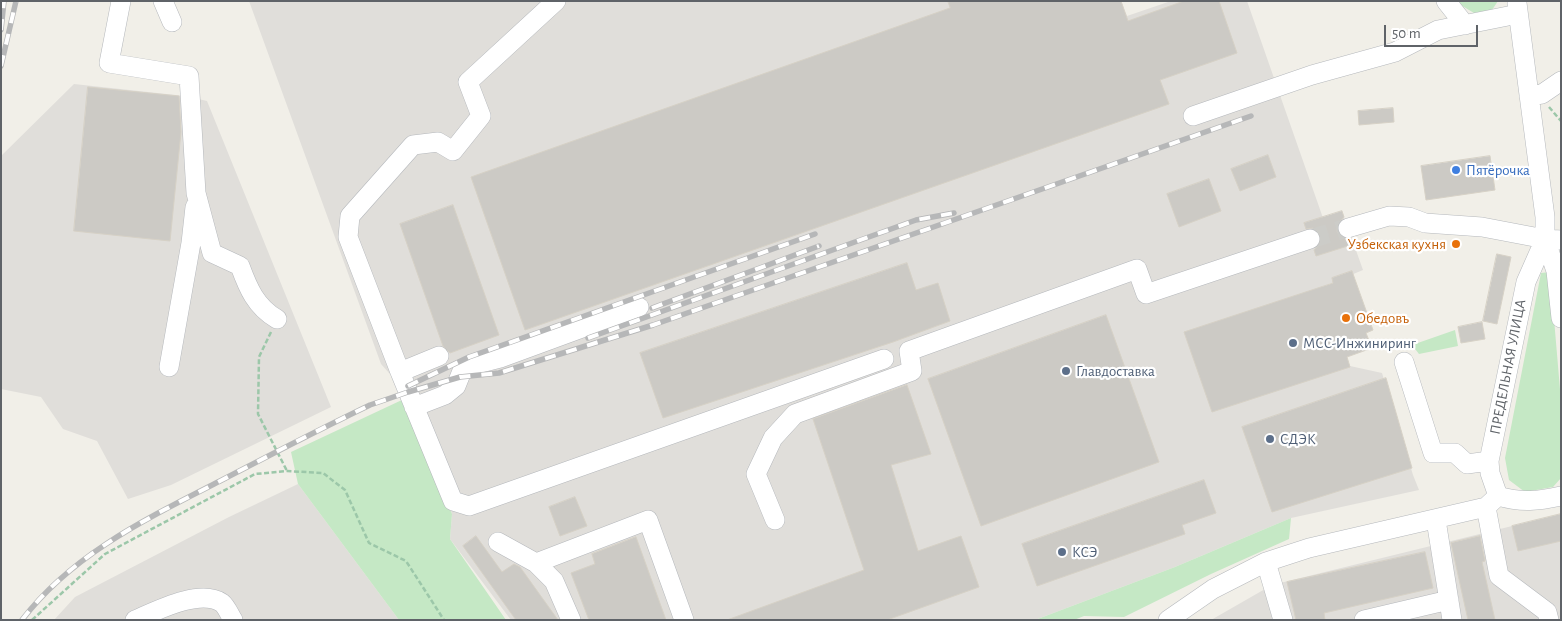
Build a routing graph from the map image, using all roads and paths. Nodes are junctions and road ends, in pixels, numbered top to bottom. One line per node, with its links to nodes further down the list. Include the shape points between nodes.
1 (121, 1): 13 (street, via 109,63 189,76)
2 (163, 1): 6 (street)
3 (556, 1): 24 (street, via 468,82 481,116 453,150 438,142 413,145 350,216 348,237)
4 (1446, 1): 7 (street)
5 (1517, 8): 7 (street); 9 (street, ПРЕДЕЛЬНАЯ УЛИЦА)
6 (172, 22)
7 (1465, 26): 11 (street, via 1438,30 1395,52 1312,75)
8 (1561, 81): 9 (street, via 1542,94)
9 (1529, 96): 16 (street, ПРЕДЕЛЬНАЯ УЛИЦА, via 1545,218)
10 (1547, 105): 12 (path)
11 (1193, 116)
12 (1561, 121)
13 (196, 193): 19 (street, via 212,253 240,266 250,292 264,312); 23 (street, via 191,243)
14 (1348, 228): 16 (street, via 1390,216 1409,217 1425,223 1482,227)
15 (1310, 239): 30 (street, via 1146,294 1137,269 910,351 912,371 795,414 773,438 756,474)
16 (1553, 240): 18 (street, ПРЕДЕЛЬНАЯ УЛИЦА); 26 (street, ПРЕДЕЛЬНАЯ УЛИЦА, via 1526,282)
17 (639, 307): 25 (street, via 500,358 469,366 462,371 456,386 445,395)
18 (1561, 318)
19 (277, 319): 27 (path, via 259,357 258,414)
20 (439, 356): 24 (street)
21 (884, 359): 25 (street, via 469,506 453,501)
22 (1404, 362): 26 (street, via 1433,453 1455,453 1467,464)
23 (169, 367)
24 (400, 372): 25 (street)
25 (414, 407)
26 (1489, 461): 29 (street, ПРЕДЕЛЬНАЯ УЛИЦА)
27 (287, 471): 36 (path, via 255,474 105,554); 39 (path, via 323,473 345,490 369,543 406,561)
28 (1561, 496): 29 (street, via 1538,502)
29 (1492, 502): 31 (street); 46 (street, ПРЕДЕЛЬНАЯ УЛИЦА, via 1499,576 1547,612)
30 (775, 520)
31 (1436, 520): 34 (street, via 1309,548); 35 (street)
32 (498, 542): 33 (street)
33 (536, 562): 40 (street, via 554,581); 41 (street, via 648,520)
34 (1266, 562): 42 (street, via 1213,589); 43 (street)
35 (1449, 600): 44 (street); 45 (street)
36 (32, 620)
37 (135, 620): 38 (street, via 177,602 205,598 222,603)
38 (233, 620)
39 (444, 620)
40 (571, 620)
41 (684, 620)
42 (1168, 620)
43 (1283, 620)
44 (1364, 620)
45 (1452, 620)
46 (1549, 620)

